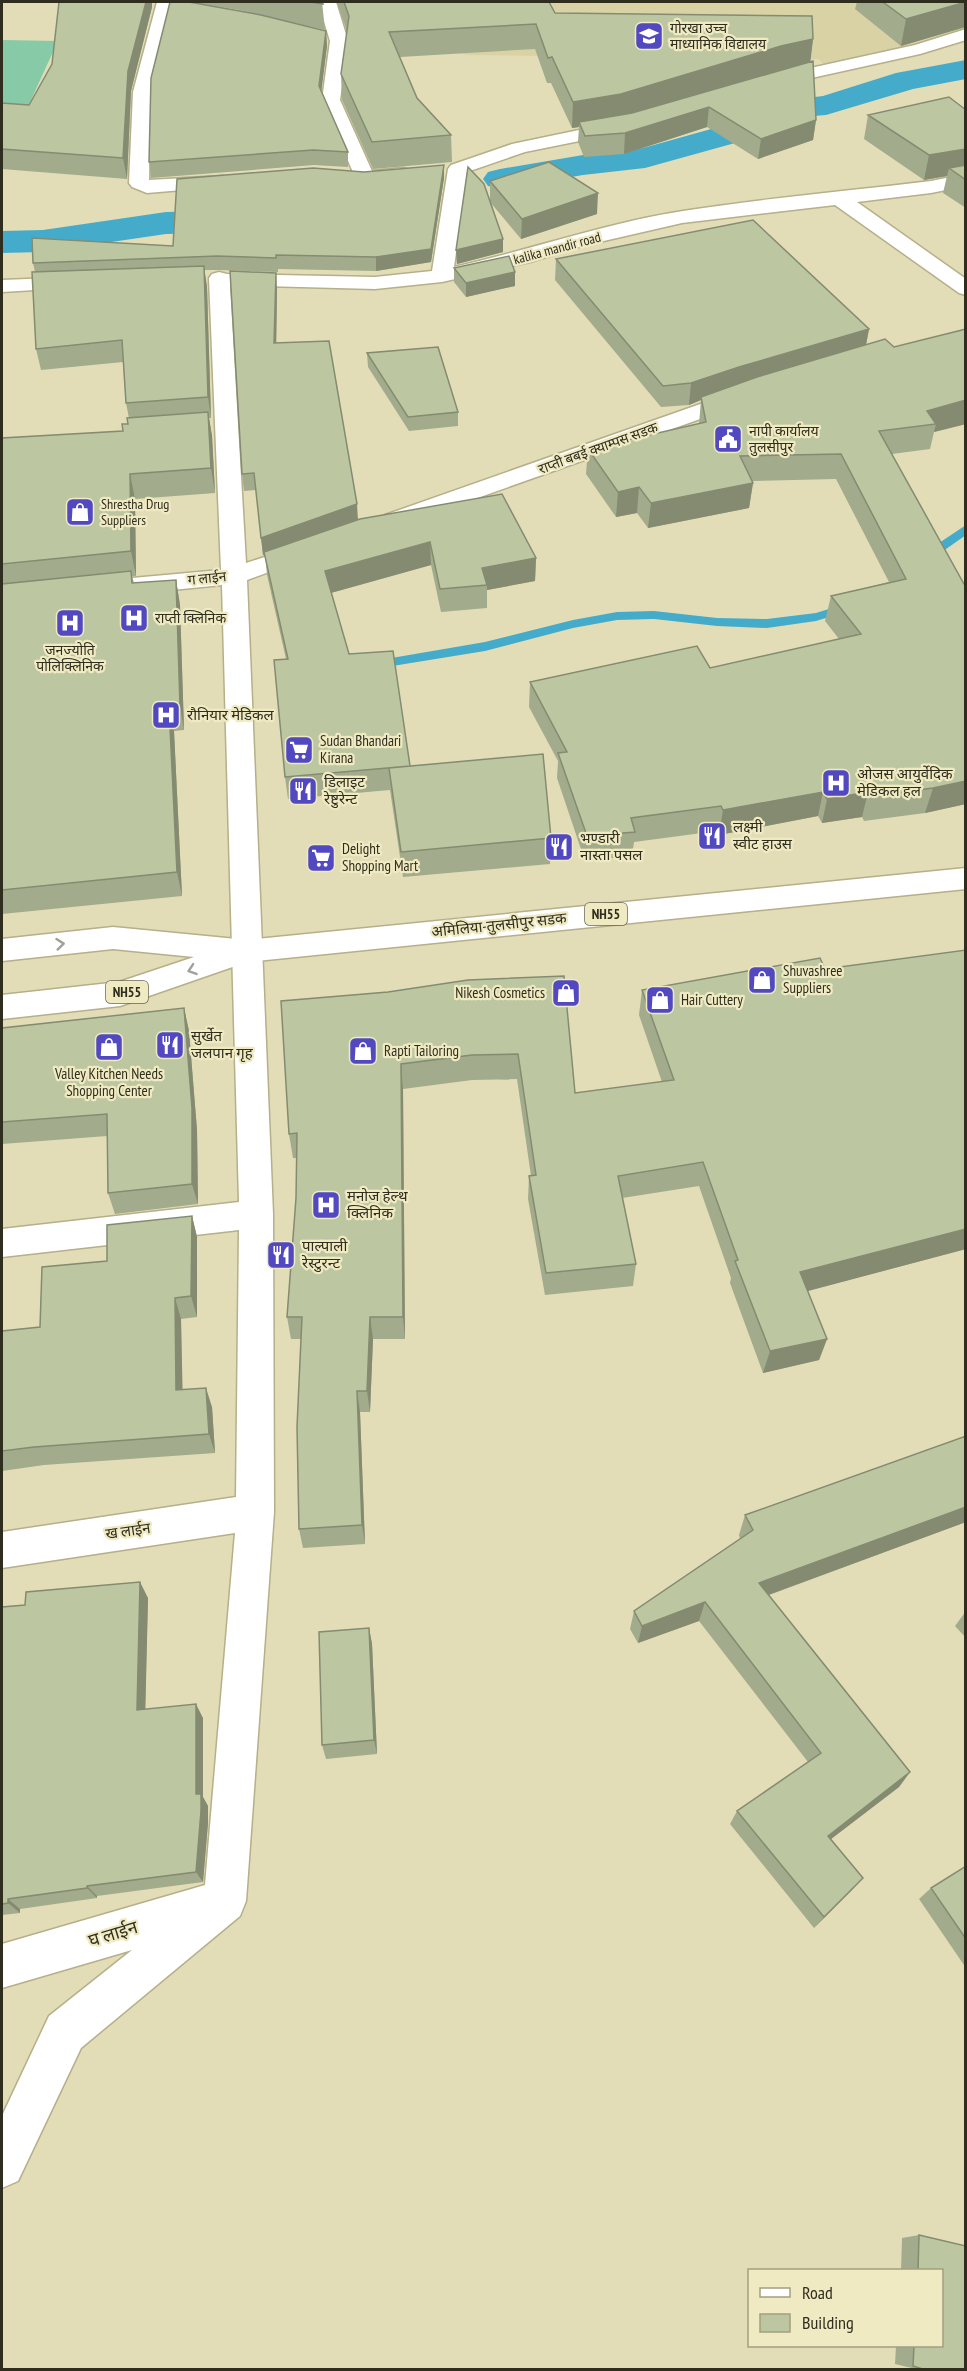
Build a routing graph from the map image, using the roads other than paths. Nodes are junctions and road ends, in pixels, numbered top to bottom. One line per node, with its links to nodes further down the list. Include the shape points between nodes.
1 (327, 2): 6 (street)
2 (161, 3): 3 (street); 12 (street, via 142,92 139,183 147,187)
3 (186, 8)
4 (966, 34): 7 (street, via 920,49)
5 (317, 36): 6 (street)
6 (339, 41): 11 (street, via 331,100)
7 (750, 89)
8 (635, 124): 9 (street, via 537,142 493,154)
9 (458, 170): 11 (street); 15 (street)
10 (345, 175): 11 (street)
11 (365, 177)
12 (246, 178)
13 (966, 180): 14 (street, kalika mandir road)
14 (837, 197): 15 (street, kalika mandir road, via 681,217); 18 (street)
15 (442, 276): 22 (street, kalika mandir road, via 375,283 207,278 213,427)
16 (94, 283): 17 (street)
17 (2, 286)
18 (966, 290)
19 (767, 389): 20 (street, राप्ती बबई क्याम्पस सडक)
20 (370, 528)
21 (325, 544): 22 (street)
22 (234, 576): 23 (street, ग लाईन); 26 (street)
23 (106, 589)
24 (966, 878): 26 (street, अमिलिया-तुलसीपुर सडक / NH55)
25 (2, 950): 26 (street, NH55, one-way to 26, via 113,938)
26 (247, 951): 27 (street, NH55, one-way to 27, via 120,994); 28 (street)
27 (2, 1007)
28 (256, 1214): 29 (street); 30 (street)
29 (2, 1244)
30 (255, 1512): 31 (street, ख लाईन); 32 (street)
31 (2, 1550)
32 (225, 1900): 33 (street, घ लाईन); 34 (street, via 65,2032)
33 (2, 1966)
34 (2, 2165)

